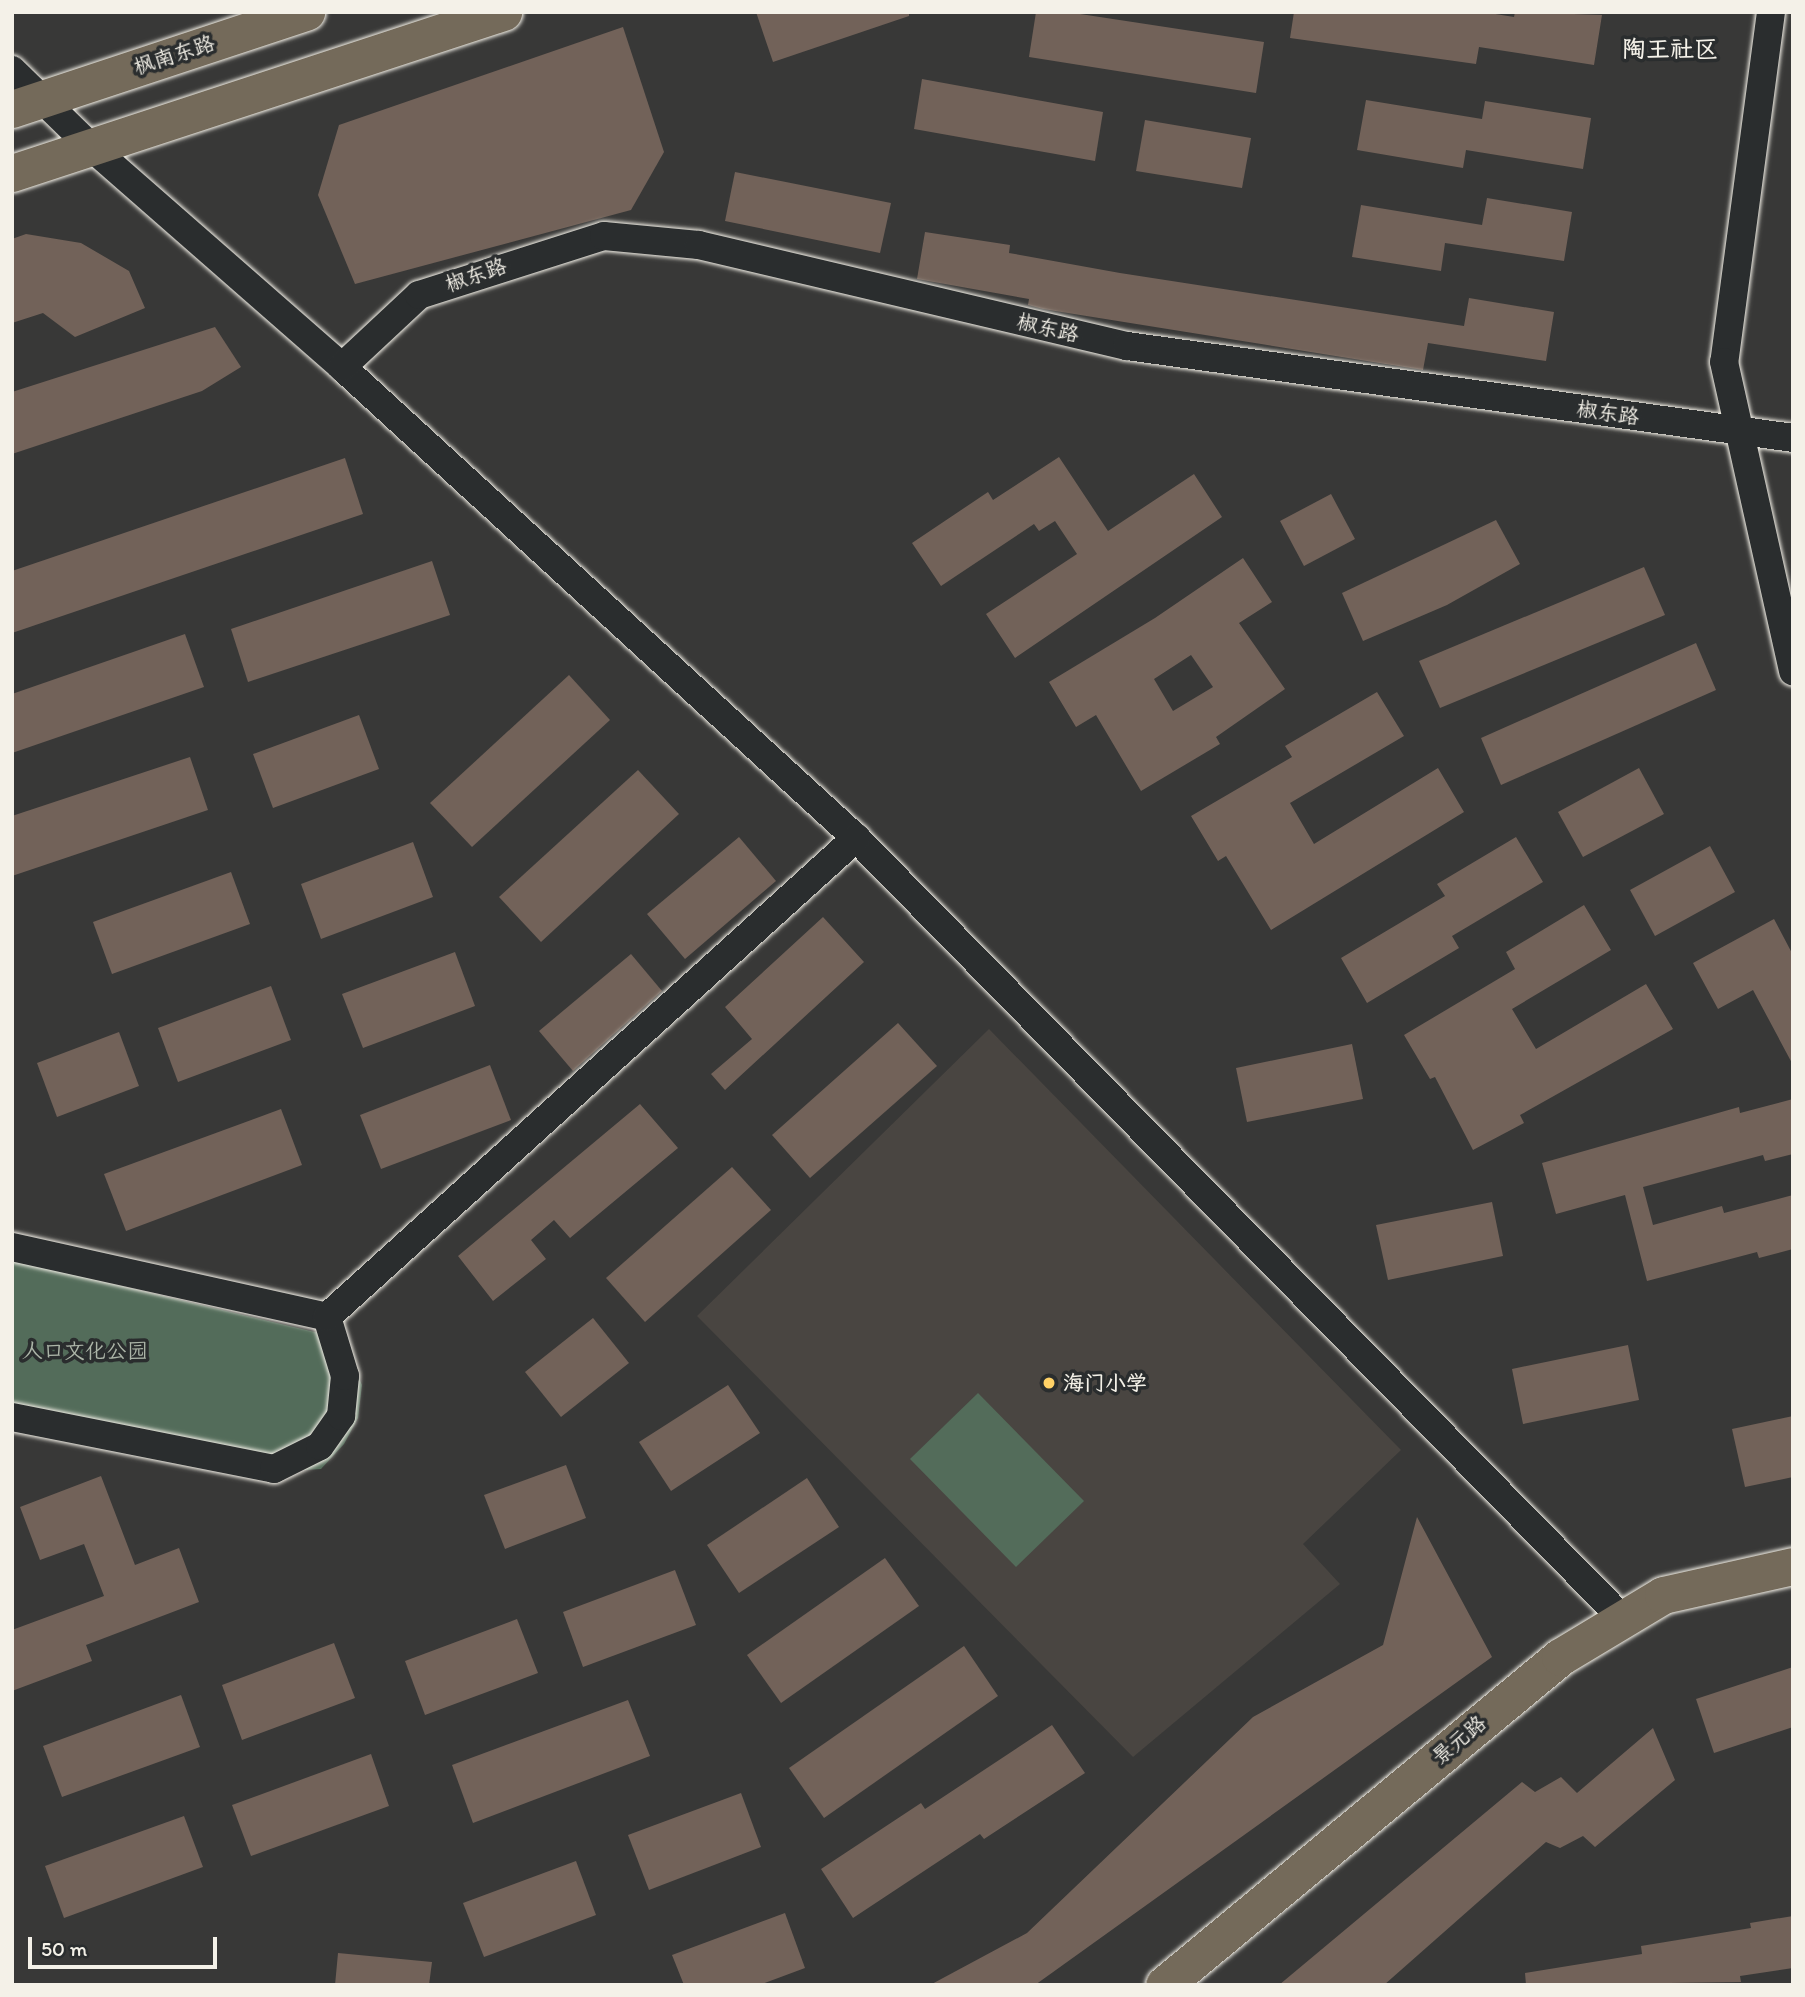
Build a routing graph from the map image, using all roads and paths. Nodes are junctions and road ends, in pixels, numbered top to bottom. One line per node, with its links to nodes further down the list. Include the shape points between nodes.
1 (306, 12): 5 (main road, 枫南东路)
2 (503, 12): 6 (main road)
3 (1771, 12): 9 (street, via 1724,362)
4 (12, 70): 5 (street)
5 (27, 104): 6 (street)
6 (92, 147): 7 (main road); 8 (street)
7 (12, 173)
8 (342, 367): 9 (street, 椒东路, via 419,295 604,236 699,244 1127,346); 12 (street)
9 (1740, 431): 10 (street, 椒东路); 11 (street)
10 (1793, 438)
11 (1793, 671)
12 (856, 838): 14 (street); 17 (street)
13 (12, 1247): 14 (street)
14 (327, 1317): 15 (street, via 345,1376 341,1416 320,1446 274,1469)
15 (12, 1417)
16 (1793, 1566): 17 (main road, 景元路, via 1663,1595)
17 (1623, 1619): 18 (main road, 景元路, via 1560,1657)
18 (1164, 1985)

